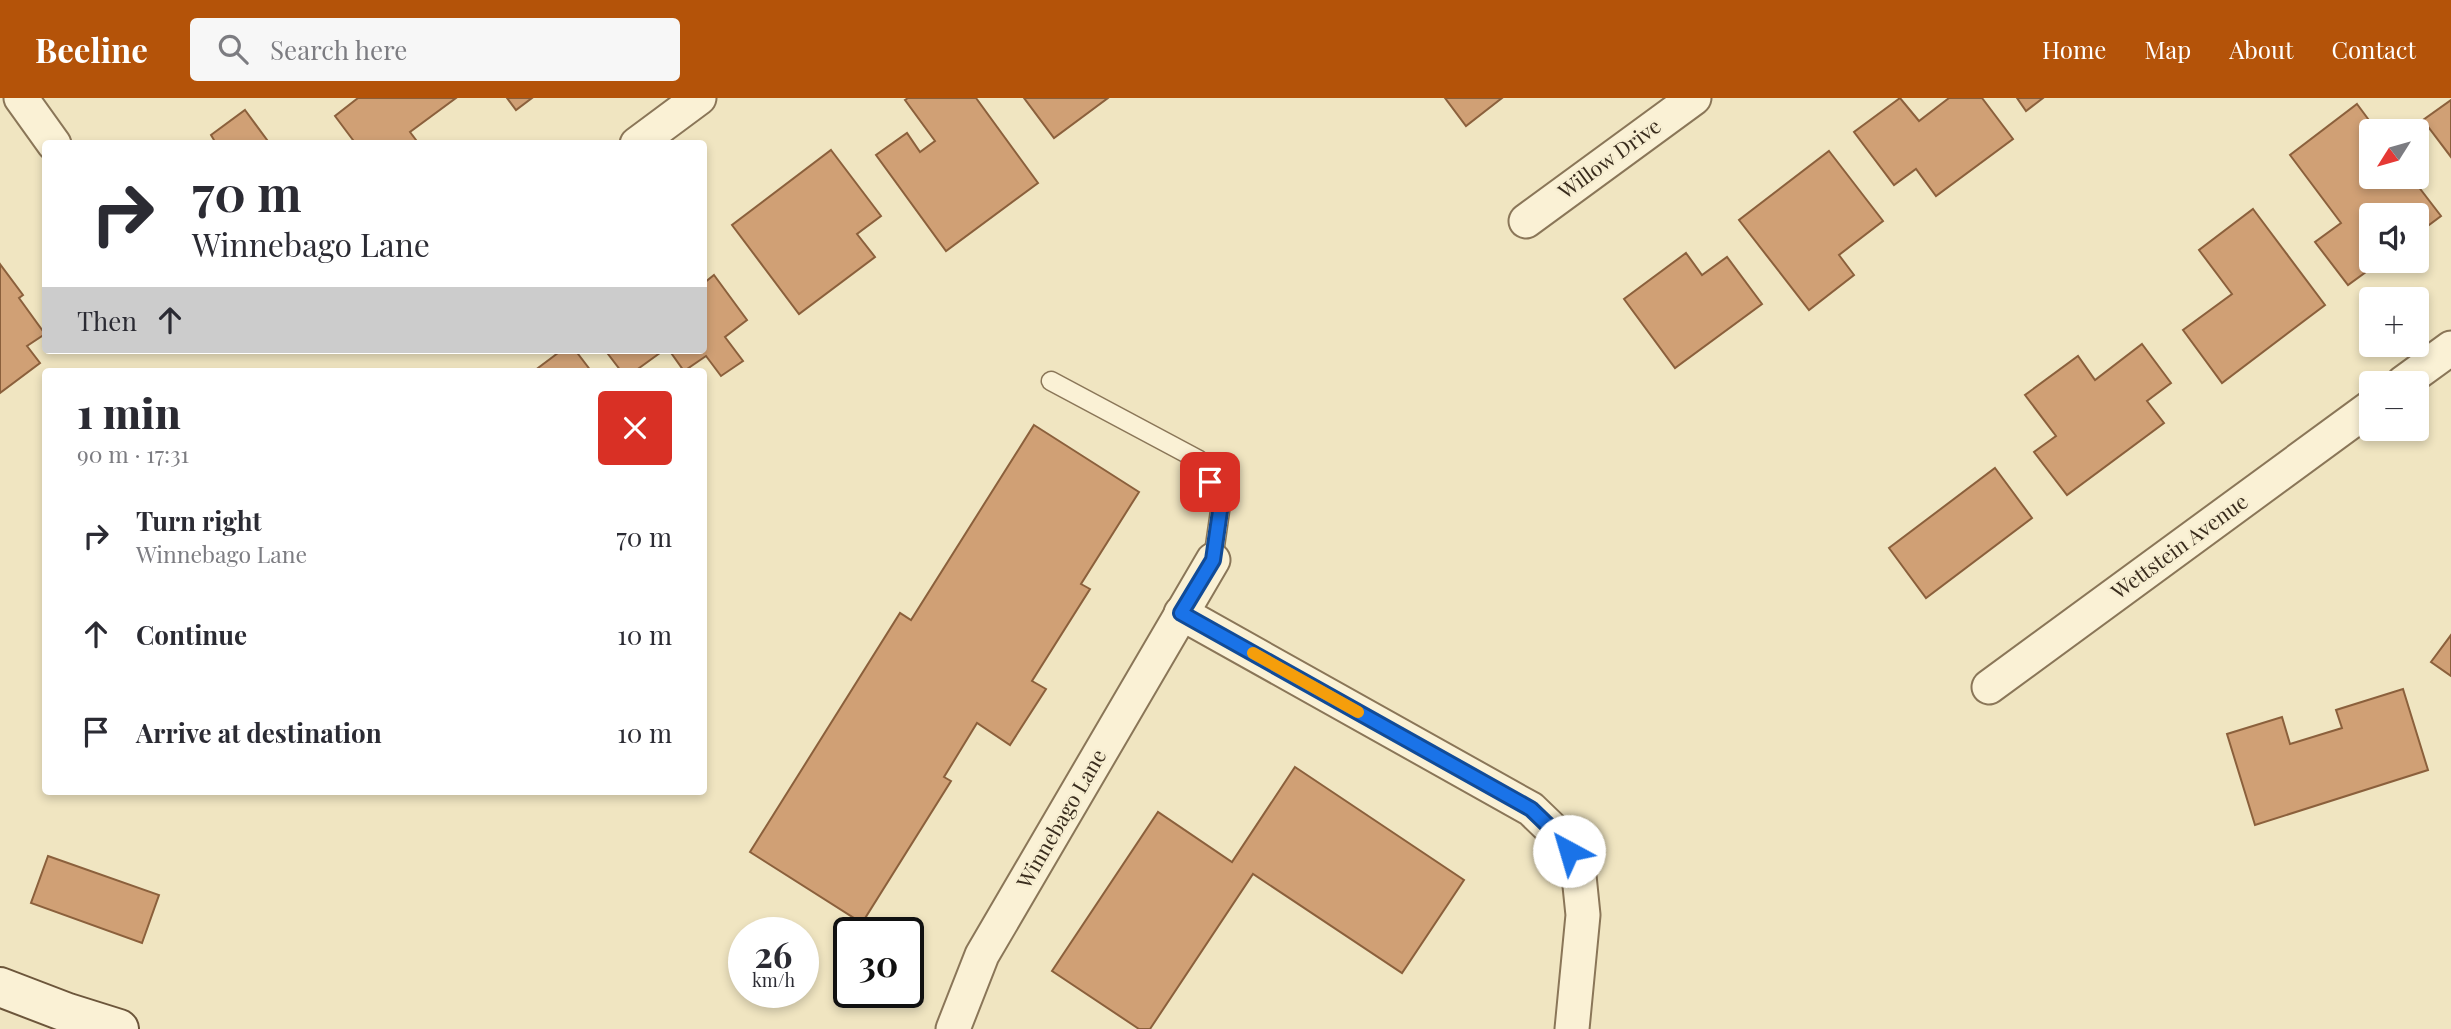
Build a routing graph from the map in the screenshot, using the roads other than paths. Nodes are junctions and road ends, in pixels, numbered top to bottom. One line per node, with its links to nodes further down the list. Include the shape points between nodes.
1 (22, 98): 4 (street)
2 (699, 98): 5 (street)
3 (1694, 98): 6 (street, Willow Drive)
4 (51, 140)
5 (642, 140)
6 (1526, 221)
7 (2451, 348): 8 (street)
8 (2419, 371)
9 (1051, 380): 11 (lane, via 1199,460 1221,504)
10 (2359, 416): 13 (street, Wettstein Avenue)
11 (1213, 560): 12 (street, Winnebago Lane)
12 (1181, 613): 16 (street, Winnebago Lane, via 982,955); 17 (street, via 1520,802 1559,836 1578,866 1583,915)
13 (1989, 687)
14 (0, 987): 15 (main road)
15 (118, 1029)
16 (953, 1029)
17 (1572, 1029)

